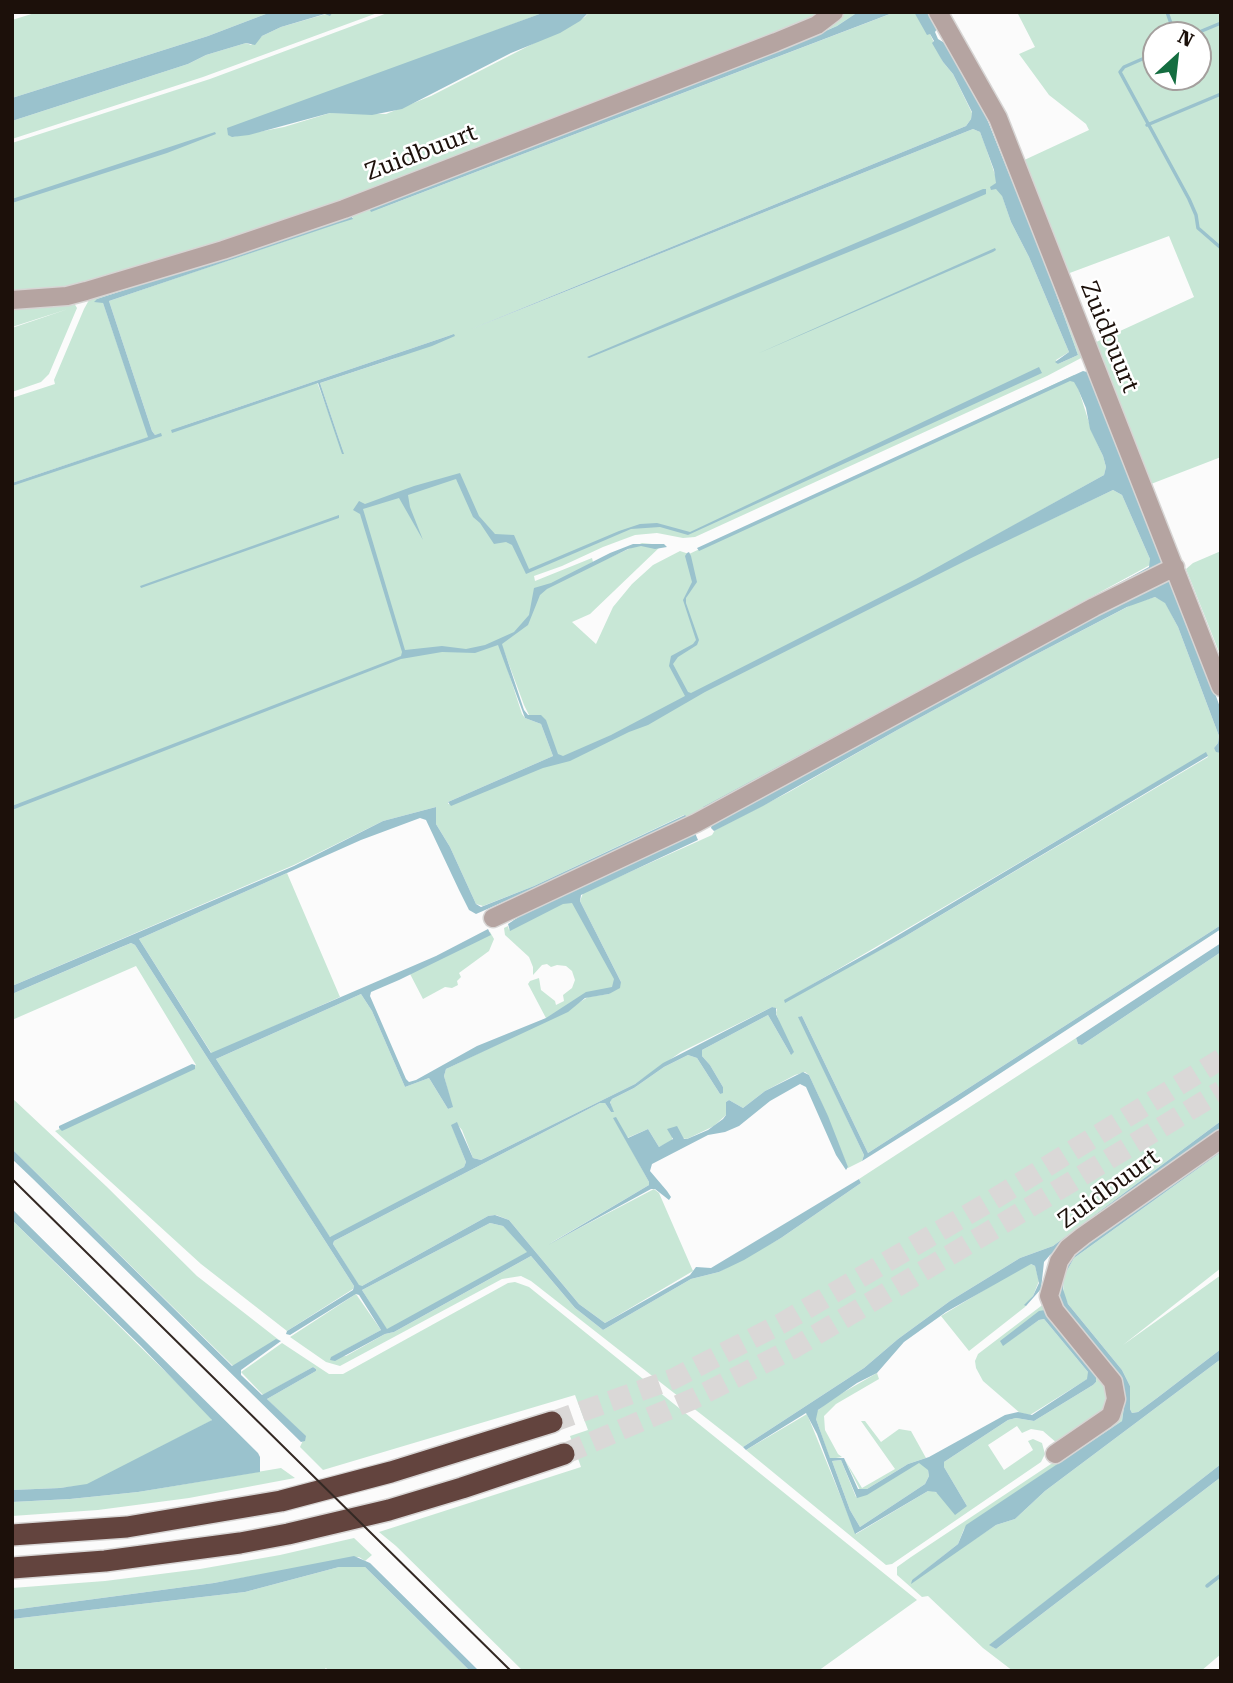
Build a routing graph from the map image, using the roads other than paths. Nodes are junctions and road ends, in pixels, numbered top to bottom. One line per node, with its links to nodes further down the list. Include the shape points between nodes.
1 (834, 12): 3 (street, Zuidbuurt, via 786,38 344,209 86,291)
2 (938, 12): 4 (street, Zuidbuurt, via 998,118)
3 (12, 300)
4 (1175, 567): 5 (street, Zuidbuurt); 6 (street, via 696,823)
5 (1221, 687)
6 (493, 918)
7 (1221, 1139): 10 (street, Zuidbuurt, via 1083,1236 1059,1261 1049,1296 1055,1311 1113,1382 1116,1399 1111,1415)
8 (552, 1422): 11 (highway, via 281,1501 127,1527)
9 (564, 1454): 12 (highway, via 414,1503 288,1534 105,1561)
10 (1055, 1454)
11 (12, 1535)
12 (12, 1568)

